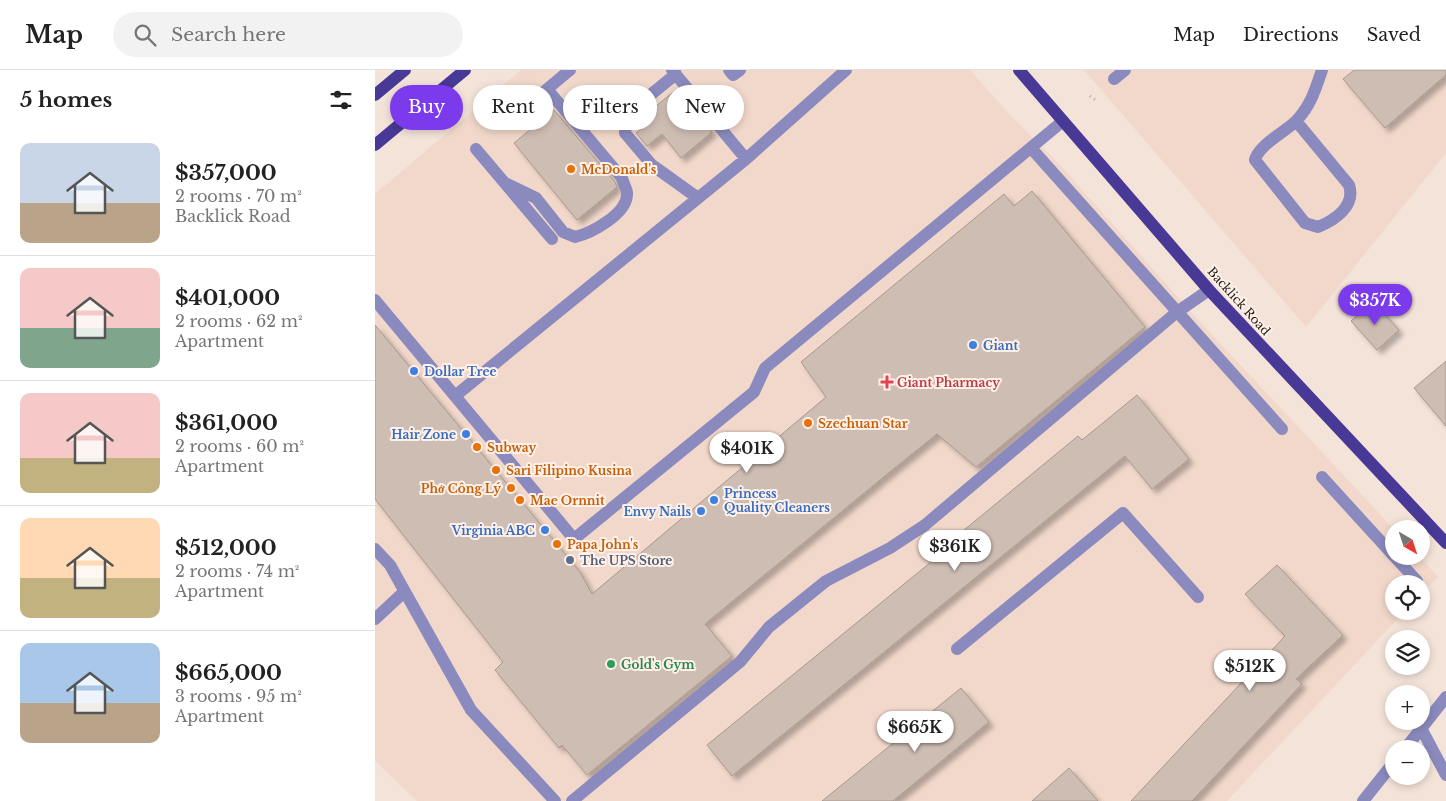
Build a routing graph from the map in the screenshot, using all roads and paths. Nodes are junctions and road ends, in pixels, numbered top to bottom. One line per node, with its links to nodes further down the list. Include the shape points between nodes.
1 (405, 70): 12 (main road)
2 (465, 70): 17 (main road)
3 (570, 70): 21 (lane, via 544,92 622,178 627,193 625,203 595,230 575,237 563,232 536,198)
4 (729, 70): 5 (lane, via 733,75)
5 (740, 70)
6 (846, 70): 20 (lane)
7 (1019, 70): 15 (main road, Backlick Road)
8 (1125, 70): 11 (lane)
9 (1321, 70): 16 (lane, via 1312,98)
10 (674, 72): 20 (lane); 22 (lane, via 627,114 625,133 652,165)
11 (1114, 79)
12 (375, 95)
13 (1090, 96): 14 (path)
14 (1097, 102)
15 (1063, 121): 18 (lane); 24 (main road, Backlick Road)
16 (1296, 121): 16 (lane, via 1259,151 1255,160 1305,223 1318,227 1345,209 1351,200 1351,192 1349,185)
17 (375, 145)
18 (1031, 148): 26 (lane); 27 (lane, via 765,368 754,392 574,539)
19 (476, 149): 21 (lane)
20 (746, 159): 22 (lane)
21 (505, 183): 23 (lane)
22 (698, 198): 27 (lane)
23 (552, 239)
24 (1209, 290): 26 (lane); 30 (main road, Backlick Road)
25 (375, 300): 27 (lane)
26 (1177, 312): 28 (lane); 47 (lane, via 925,525 812,592 769,627 740,662)
27 (455, 396)
28 (1282, 429)
29 (1322, 477): 31 (lane)
30 (1446, 543)
31 (1385, 546)
32 (375, 549): 35 (lane)
33 (1402, 565): 34 (lane)
34 (1411, 575)
35 (405, 592): 37 (lane); 46 (lane, via 471,710)
36 (1198, 597): 38 (lane, via 1123,513)
37 (375, 619)
38 (957, 649)
39 (1446, 697): 40 (lane)
40 (1430, 717)
41 (1419, 730): 43 (lane)
42 (1422, 730): 45 (lane)
43 (1412, 740)
44 (1385, 773): 48 (lane)
45 (1446, 775)
46 (555, 801)
47 (572, 801)
48 (1363, 801)

